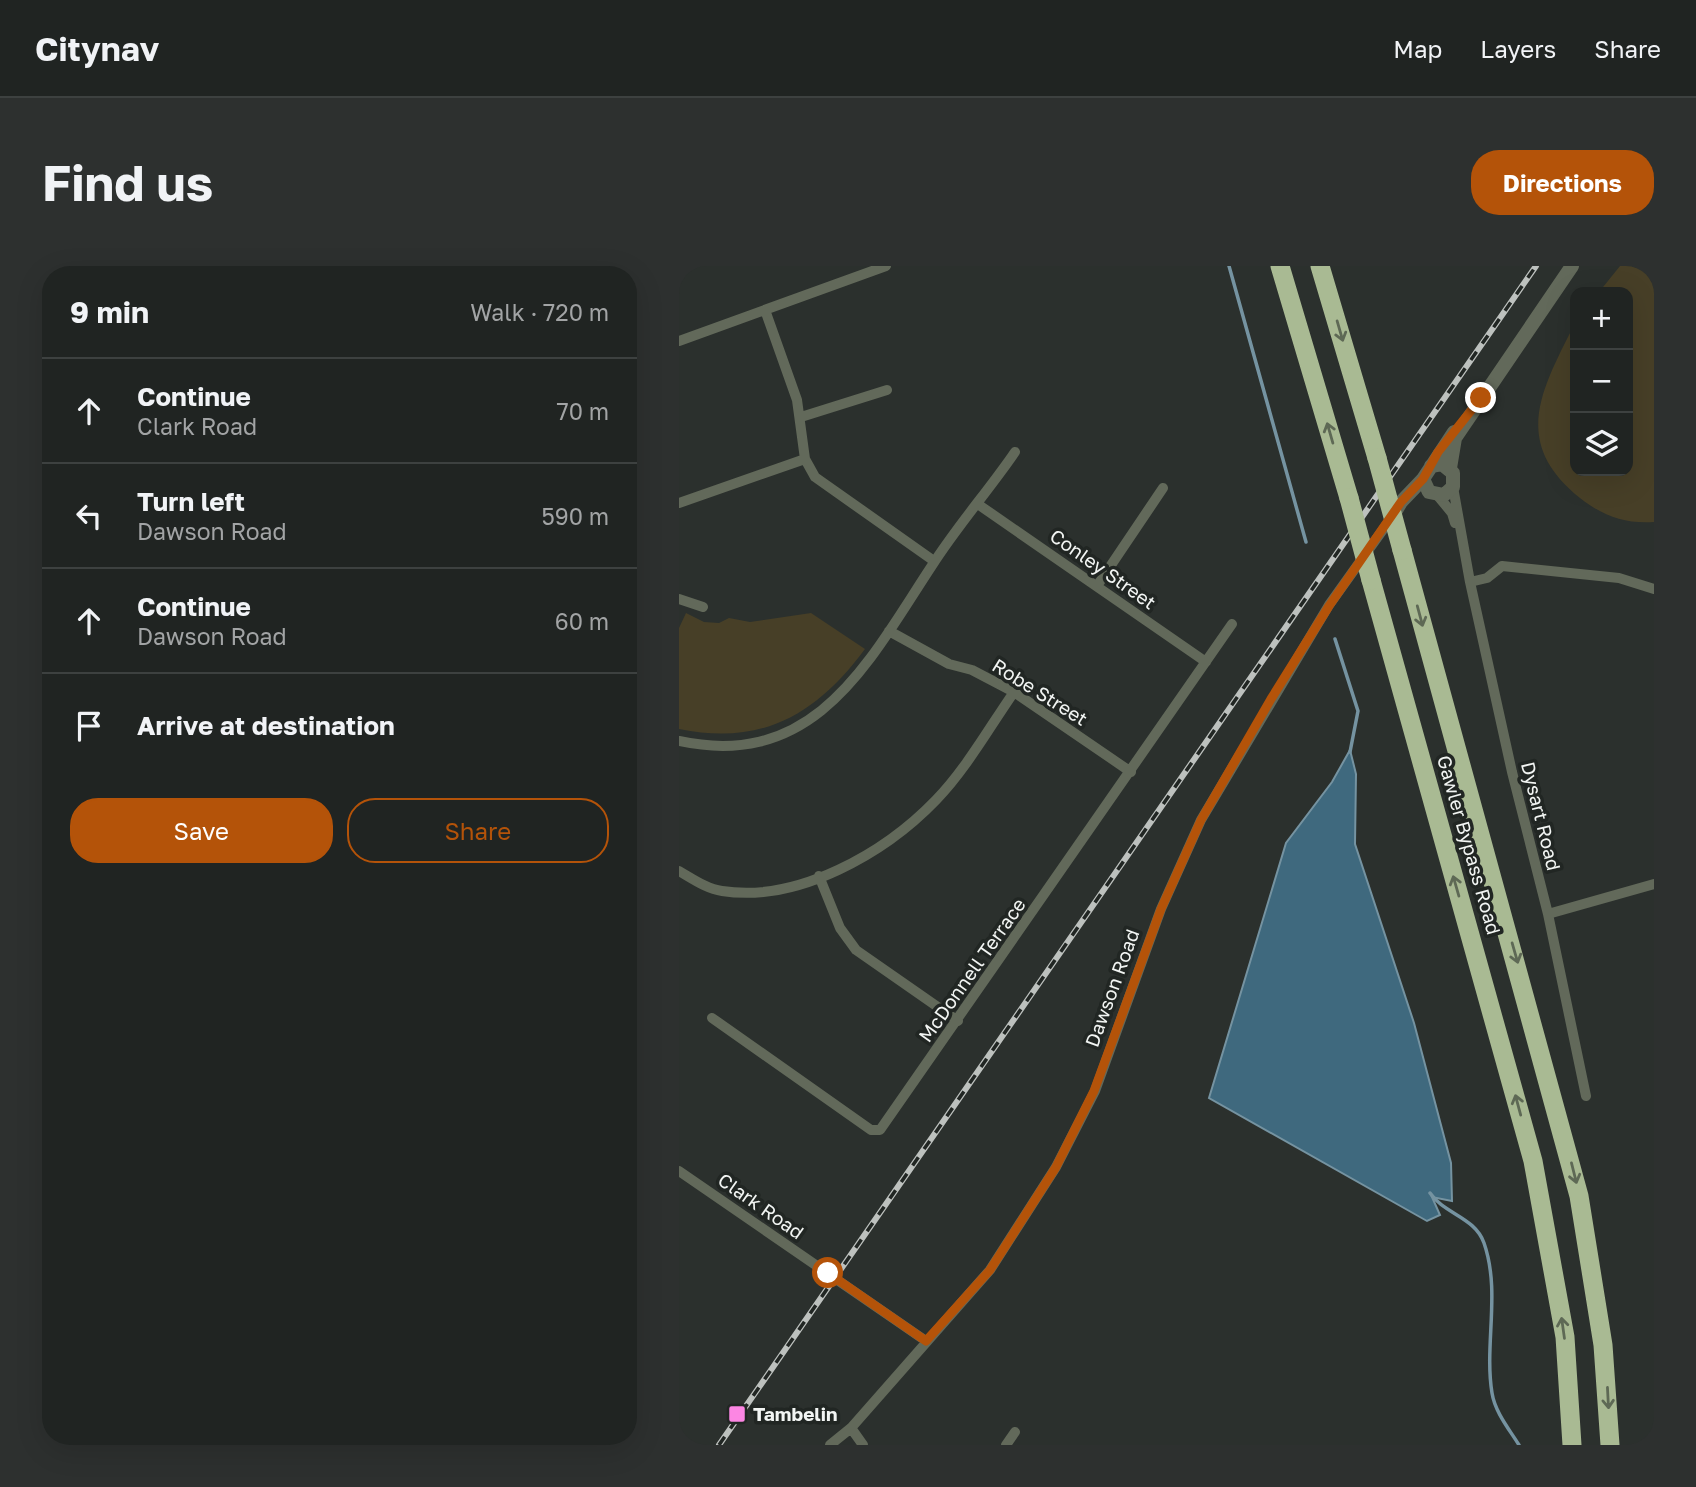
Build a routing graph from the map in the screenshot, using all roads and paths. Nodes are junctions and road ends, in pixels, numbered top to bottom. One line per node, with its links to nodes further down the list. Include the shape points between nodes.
1 (886, 266): 5 (street)
2 (1280, 266): 48 (highway, Gawler Bypass Road, one-way to 2, bridge, via 1561,1312 1533,1161)
3 (1320, 266): 49 (highway, Gawler Bypass Road, one-way to 49, bridge, via 1579,1196 1603,1345)
4 (1572, 266): 8 (street)
5 (765, 310): 6 (street); 9 (street)
6 (679, 341)
7 (887, 390): 9 (street)
8 (1481, 398): 12 (street); 13 (street, via 1455,438)
9 (801, 417): 11 (street)
10 (1015, 452): 19 (street)
11 (806, 459): 18 (street); 22 (street, via 828,489)
12 (1431, 466): 13 (street); 14 (street)
13 (1450, 468): 15 (street)
14 (1423, 479): 17 (street, via 1427,490); 20 (street, Dawson Road)
15 (1453, 487): 17 (street); 21 (street, Dysart Road)
16 (1163, 488): 24 (street)
17 (1436, 495): 20 (street, Dawson Road, via 1419,499); 21 (street, Dysart Road, via 1452,513)
18 (679, 503)
19 (979, 505): 22 (street); 24 (street, Conley Street)
20 (1392, 517): 42 (street, Dawson Road, via 1329,606 1201,820 1161,909 1094,1091 1056,1167 990,1270)
21 (1462, 545): 23 (street, Dysart Road)
22 (934, 561): 29 (street)
23 (1469, 582): 25 (street, via 1487,578 1502,566 1619,578); 37 (street, Dysart Road)
24 (1097, 586): 30 (street, Conley Street)
25 (1654, 589)
26 (679, 599): 27 (street)
27 (703, 607)
28 (1232, 624): 30 (street, McDonnell Terrace)
29 (889, 631): 31 (street, Robe Street); 32 (street, via 844,692 793,728 764,740 740,743)
30 (1206, 662): 33 (street, McDonnell Terrace)
31 (1014, 692): 33 (street, Robe Street); 35 (street, via 936,801 885,842)
32 (679, 741)
33 (1131, 772): 39 (street, McDonnell Terrace)
34 (679, 872): 35 (street, via 712,889 756,894)
35 (819, 876): 39 (street, via 840,928 856,950)
36 (1654, 884): 37 (street)
37 (1548, 914): 40 (street, Dysart Road)
38 (712, 1018): 39 (street, McDonnell Terrace, via 874,1130 887,1124)
39 (958, 1021)
40 (1586, 1096)
41 (679, 1171): 42 (street, Clark Road)
42 (926, 1341): 43 (street, Dawson Road)
43 (851, 1428): 45 (street, Dawson Road); 46 (street)
44 (1015, 1432): 47 (street)
45 (836, 1443)
46 (863, 1445)
47 (1006, 1445)
48 (1572, 1445)
49 (1610, 1445)

